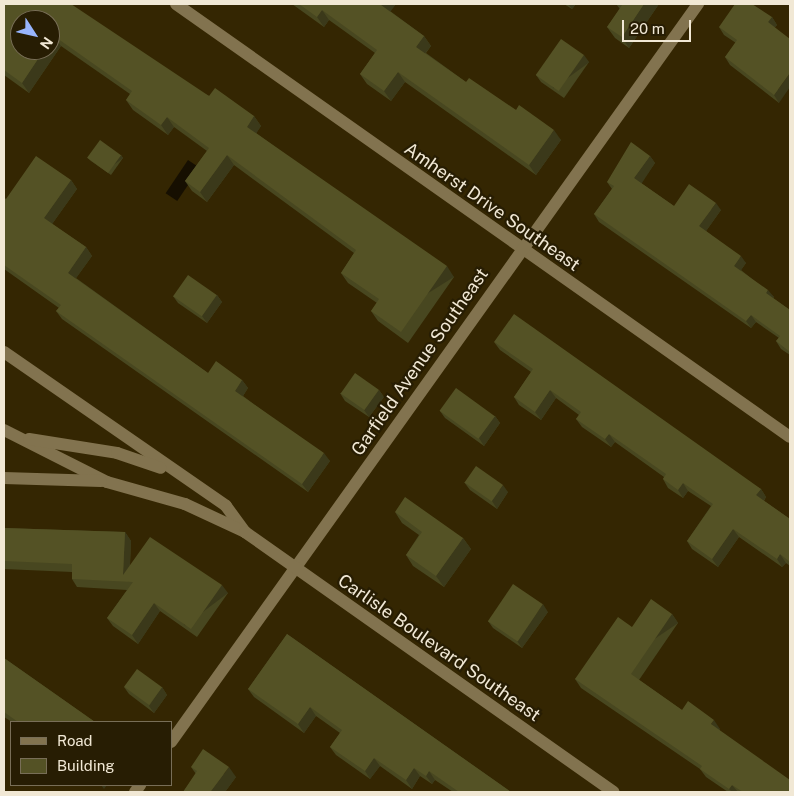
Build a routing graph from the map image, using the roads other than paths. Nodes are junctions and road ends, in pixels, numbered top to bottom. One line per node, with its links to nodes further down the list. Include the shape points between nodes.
1 (176, 4): 3 (street, Amherst Drive Southeast)
2 (698, 4): 3 (street, Garfield Avenue Southeast)
3 (522, 250): 7 (street, Amherst Drive Southeast); 13 (street, Garfield Avenue Southeast)
4 (4, 352): 9 (street, Carlisle Boulevard Southeast)
5 (4, 430): 8 (street, Carlisle Boulevard Southeast)
6 (4, 436): 8 (street)
7 (790, 437)
8 (18, 438): 9 (street, via 117,453); 11 (street, Carlisle Boulevard Southeast)
9 (173, 472): 12 (street, Carlisle Boulevard Southeast, via 226,506)
10 (4, 478): 11 (street)
11 (107, 482): 12 (street, Carlisle Boulevard Southeast, via 185,504)
12 (245, 532): 13 (street, Carlisle Boulevard Southeast)
13 (296, 569): 14 (street, Garfield Avenue Southeast); 15 (street, Carlisle Boulevard Southeast)
14 (172, 741)
15 (613, 792)

